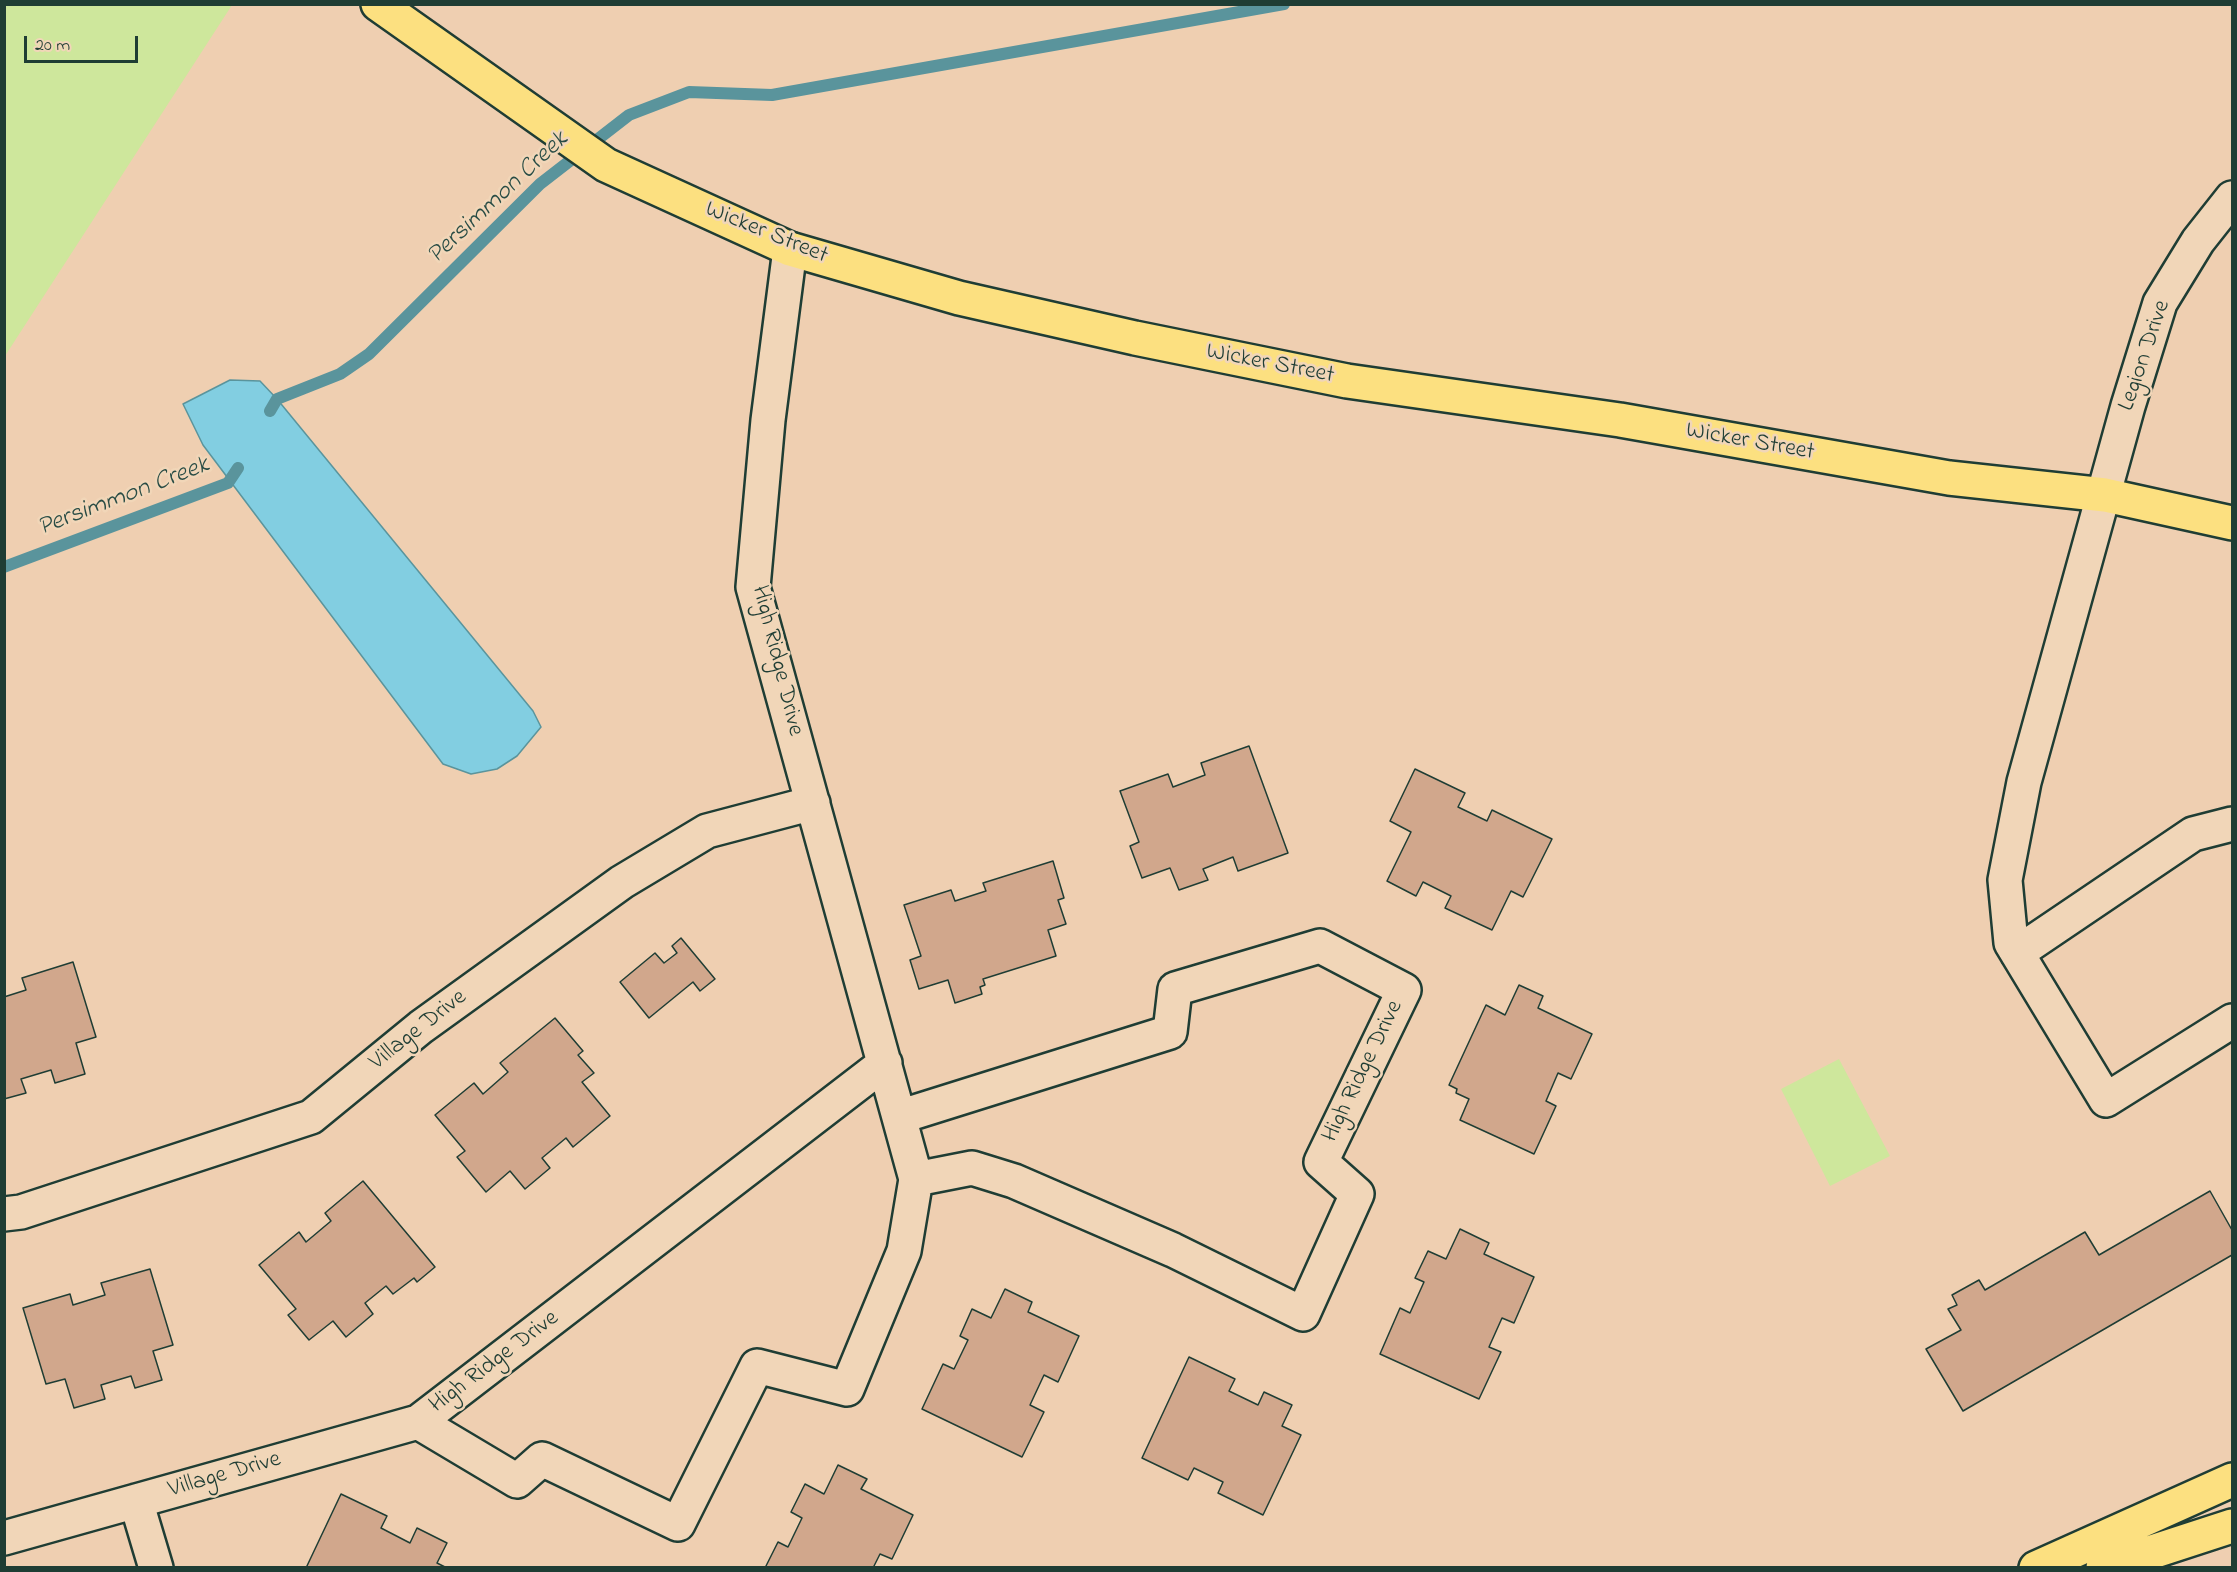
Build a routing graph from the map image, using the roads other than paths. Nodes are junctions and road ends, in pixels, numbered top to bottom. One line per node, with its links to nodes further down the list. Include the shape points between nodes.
1 (378, 4): 3 (main road, Wicker Street, via 606,165)
2 (2232, 198): 4 (street, Legion Drive, via 2198,241 2160,303)
3 (790, 249): 4 (main road, Wicker Street, via 959,298 1347,381 1620,420 1949,478); 6 (street, High Ridge Drive, via 768,420 753,587)
4 (2105, 495): 5 (main road, Wicker Street); 8 (street, Legion Drive, via 2024,782 2005,880 2011,943)
5 (2232, 523)
6 (813, 803): 10 (street, High Ridge Drive); 13 (street, Village Drive, via 707,831 622,882 421,1028 311,1118 21,1212)
7 (2232, 824): 8 (street, via 2193,834)
8 (2017, 953): 9 (street, Legion Drive, via 2106,1100)
9 (2232, 1021)
10 (885, 1064): 11 (street, High Ridge Drive); 14 (street, High Ridge Drive)
11 (899, 1117): 12 (street, High Ridge Drive); 12 (street, High Ridge Drive, via 1170,1032 1175,989 1320,946 1404,990 1321,1162 1357,1194 1303,1314 1173,1250 1014,1181 972,1168)
12 (916, 1179): 14 (street, High Ridge Drive, via 904,1251 847,1389 757,1366 678,1524 542,1459 517,1480)
13 (4, 1214)
14 (418, 1422): 16 (street, Village Drive)
15 (2232, 1480): 20 (main road)
16 (136, 1501): 18 (street, Village Drive); 19 (street, Village Drive)
17 (2232, 1526): 21 (main road)
18 (4, 1538)
19 (156, 1568)
20 (2036, 1568)
21 (2103, 1568)

